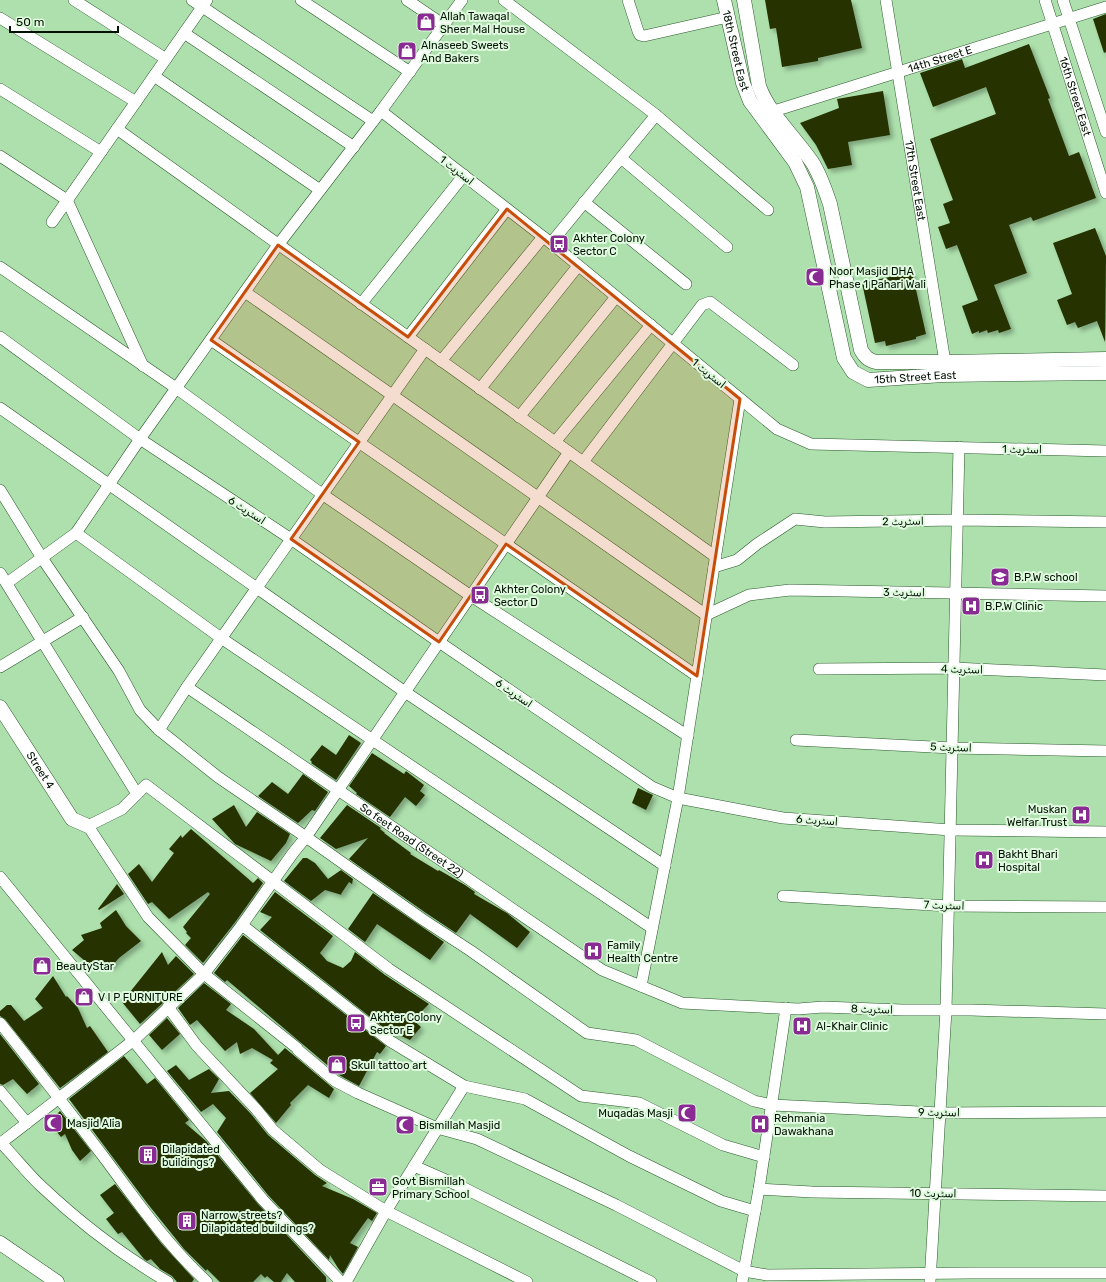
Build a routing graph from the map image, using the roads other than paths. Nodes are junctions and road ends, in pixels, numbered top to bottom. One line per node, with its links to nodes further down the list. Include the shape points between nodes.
1 (74, 0): 21 (street)
2 (192, 0): 13 (street)
3 (301, 0): 22 (street)
4 (407, 0): 19 (street)
5 (462, 0): 19 (street)
6 (504, 0): 31 (street)
7 (628, 0): 15 (street, via 638,31 644,36)
8 (724, 0): 15 (street, 18th Street East)
9 (744, 0): 26 (street, 18th Street East, via 759,86)
10 (886, 0): 23 (street, 17th Street East)
11 (1045, 0): 18 (street, 16th Street East)
12 (1063, 0): 17 (street, 16th Street East)
13 (205, 3): 20 (street); 32 (street)
14 (1106, 7): 17 (street, 14th Street E)
15 (728, 17): 27 (street, 18th Street East)
16 (0, 18): 28 (street)
17 (1069, 18): 18 (street, 14th Street E); 34 (street, 16th Street East)
18 (1053, 24): 23 (street, 14th Street E); 41 (street, 16th Street East)
19 (444, 25): 22 (street)
20 (184, 33): 21 (street); 35 (street)
21 (166, 59): 24 (street)
22 (410, 72): 29 (street)
23 (898, 72): 30 (street, 14th Street E); 64 (street, 17th Street East)
24 (154, 76): 28 (street); 40 (street)
25 (0, 89): 36 (street)
26 (764, 97): 30 (street, 15th Street East)
27 (750, 101): 67 (street, 15th Street East, via 795,162 807,187 844,358 853,372 868,380 943,375)
28 (136, 102): 33 (street)
29 (381, 111): 32 (street); 39 (street, اسٹریٹ 1)
30 (774, 111): 64 (street, 15th Street East, via 812,162 825,189 860,350 865,358 876,362)
31 (656, 115): 38 (street); 45 (street)
32 (373, 121): 35 (street)
33 (117, 129): 36 (street); 48 (street)
34 (1106, 132)
35 (354, 147): 40 (street)
36 (101, 152): 42 (street)
37 (0, 156): 42 (street)
38 (621, 158): 43 (street); 49 (street)
39 (464, 175): 44 (street, اسٹریٹ 1); 55 (street)
40 (320, 190): 48 (street)
41 (1106, 193)
42 (67, 200): 46 (street); 66 (street)
43 (584, 202): 47 (street); 52 (street)
44 (507, 209): 47 (street, اسٹریٹ 1); 58 (street)
45 (768, 210)
46 (52, 222)
47 (547, 240): 50 (street, اسٹریٹ 1); 63 (street)
48 (278, 245): 53 (street); 55 (street)
49 (727, 246)
50 (578, 266): 54 (street, اسٹریٹ 1); 69 (street)
51 (0, 267): 66 (street)
52 (686, 284)
53 (245, 292): 59 (street); 70 (street)
54 (616, 297): 56 (street, اسٹریٹ 1); 73 (street)
55 (361, 304): 58 (street)
56 (650, 325): 60 (street, اسٹریٹ 1); 76 (street)
57 (0, 337): 74 (street, اسٹریٹ 6)
58 (408, 337): 61 (street)
59 (211, 340): 68 (street); 75 (street)
60 (672, 343): 65 (street, via 702,305 710,302); 71 (street, اسٹریٹ 1); 80 (street)
61 (425, 349): 63 (street); 70 (street)
62 (1106, 359): 64 (street, 15th Street East)
63 (441, 361): 69 (street)
64 (945, 362)
65 (793, 365)
66 (143, 366): 68 (street)
67 (1106, 373)
68 (176, 388): 74 (street); 83 (street)
69 (480, 389): 73 (street)
70 (392, 395): 75 (street); 84 (street)
71 (740, 399): 77 (street, اسٹریٹ 1, via 777,429 812,444); 91 (street)
72 (0, 408): 81 (street)
73 (519, 416): 76 (street)
74 (140, 439): 81 (street); 88 (street, اسٹریٹ 6)
75 (359, 442): 83 (street); 89 (street)
76 (555, 442): 79 (street)
77 (959, 447): 78 (street, اسٹریٹ 1); 85 (street)
78 (1106, 450)
79 (569, 452): 80 (street); 84 (street)
80 (583, 462): 91 (street)
81 (108, 485): 87 (street); 94 (street)
82 (0, 490): 90 (street, اسٹریٹ 9)
83 (322, 494): 88 (street); 96 (street)
84 (538, 497): 89 (street); 98 (street)
85 (958, 520): 86 (street, اسٹریٹ 2); 91 (street, اسٹریٹ 2, via 825,522 795,519 737,560); 95 (street)
86 (1106, 522)
87 (76, 533): 90 (street); 100 (street)
88 (291, 539): 94 (street); 102 (street, اسٹریٹ 6)
89 (506, 544): 96 (street); 107 (street)
90 (42, 558): 93 (street); 99 (street, اسٹریٹ 9)
91 (715, 562): 98 (street)
92 (0, 573): 93 (street)
93 (7, 583): 101 (street)
94 (256, 588): 100 (street); 109 (street)
95 (956, 593): 97 (street, اسٹریٹ 3); 98 (street, اسٹریٹ 3, via 790,590 749,595); 104 (street)
96 (471, 596): 102 (street); 112 (street)
97 (1106, 596)
98 (706, 615): 107 (street)
99 (83, 617): 101 (street); 111 (street, اسٹریٹ 9, via 119,671 140,710)
100 (221, 638): 108 (street); 113 (street)
101 (43, 641): 103 (street); 118 (street)
102 (439, 642): 109 (street); 119 (street, اسٹریٹ 6, via 652,787)
103 (0, 667)
104 (954, 668): 105 (street, اسٹریٹ 4); 106 (street, اسٹریٹ 4); 115 (street)
105 (819, 669)
106 (1106, 675)
107 (697, 676): 112 (street)
108 (187, 687): 111 (street); 117 (street, So feet Road (Street 22))
109 (405, 692): 113 (street); 124 (street)
110 (0, 707): 120 (street, Street 4, via 72,819)
111 (159, 730): 123 (street, اسٹریٹ 9, via 218,777)
112 (688, 736): 119 (street)
113 (372, 740): 117 (street); 131 (street)
114 (796, 740): 115 (street, اسٹریٹ 5)
115 (952, 748): 116 (street, اسٹریٹ 5); 121 (street)
116 (1106, 751)
117 (338, 790): 123 (street); 133 (street, So feet Road (Street 22), via 602,970)
118 (137, 794): 120 (street, via 122,809); 126 (street, via 146,786)
119 (678, 798): 121 (street, اسٹریٹ 6, via 783,818); 124 (street)
120 (88, 826): 132 (street, via 148,917)
121 (950, 830): 122 (street, اسٹریٹ 6); 128 (street)
122 (1106, 832)
123 (306, 837): 126 (street); 143 (street, اسٹریٹ 9, via 587,1033 636,1040 754,1102)
124 (665, 866): 131 (street)
125 (0, 877): 139 (street)
126 (273, 881): 130 (street); 149 (street, via 390,969 581,1096 639,1103 723,1145)
127 (783, 896): 128 (street, اسٹریٹ 7)
128 (949, 906): 129 (street, اسٹریٹ 7); 136 (street)
129 (1106, 907)
130 (242, 925): 132 (street); 140 (street, via 390,1042)
131 (652, 928): 133 (street)
132 (204, 974): 134 (street); 147 (street, via 335,1081)
133 (641, 986): 135 (street, اسٹریٹ 8, via 682,1003)
134 (168, 1007): 139 (street); 154 (street, via 197,1046 273,1130 320,1170)
135 (786, 1008): 136 (street, اسٹریٹ 8); 143 (street)
136 (946, 1010): 137 (street, اسٹریٹ 8); 145 (street)
137 (1106, 1014)
138 (0, 1023): 142 (street)
139 (134, 1040): 142 (street); 163 (street, via 263,1200)
140 (464, 1086): 147 (street); 155 (street, via 526,1099 628,1156 721,1201)
141 (0, 1091): 146 (street)
142 (59, 1098): 146 (street); 162 (street, via 153,1223)
143 (772, 1105): 145 (street, اسٹریٹ 9); 149 (street)
144 (1106, 1112): 145 (street, اسٹریٹ 9)
145 (940, 1113): 152 (street)
146 (27, 1123): 148 (street)
147 (438, 1128): 150 (street); 158 (street, via 477,1139 616,1205)
148 (1, 1143): 161 (street, via 40,1185 78,1219 143,1268)
149 (764, 1157): 151 (street)
150 (414, 1166): 154 (street); 166 (street, via 464,1188)
151 (759, 1189): 152 (street, اسٹریٹ 10); 155 (street)
152 (935, 1193): 153 (street, اسٹریٹ 10); 159 (street)
153 (1106, 1196)
154 (386, 1211): 164 (street); 165 (street)
155 (755, 1211): 158 (street)
156 (0, 1243): 160 (street)
157 (1106, 1273): 159 (street)
158 (743, 1277): 159 (street, via 767,1275)
159 (930, 1278)
160 (57, 1282)
161 (168, 1282)
162 (207, 1282)
163 (341, 1282)
164 (346, 1282)
165 (527, 1282)
166 (651, 1282)

